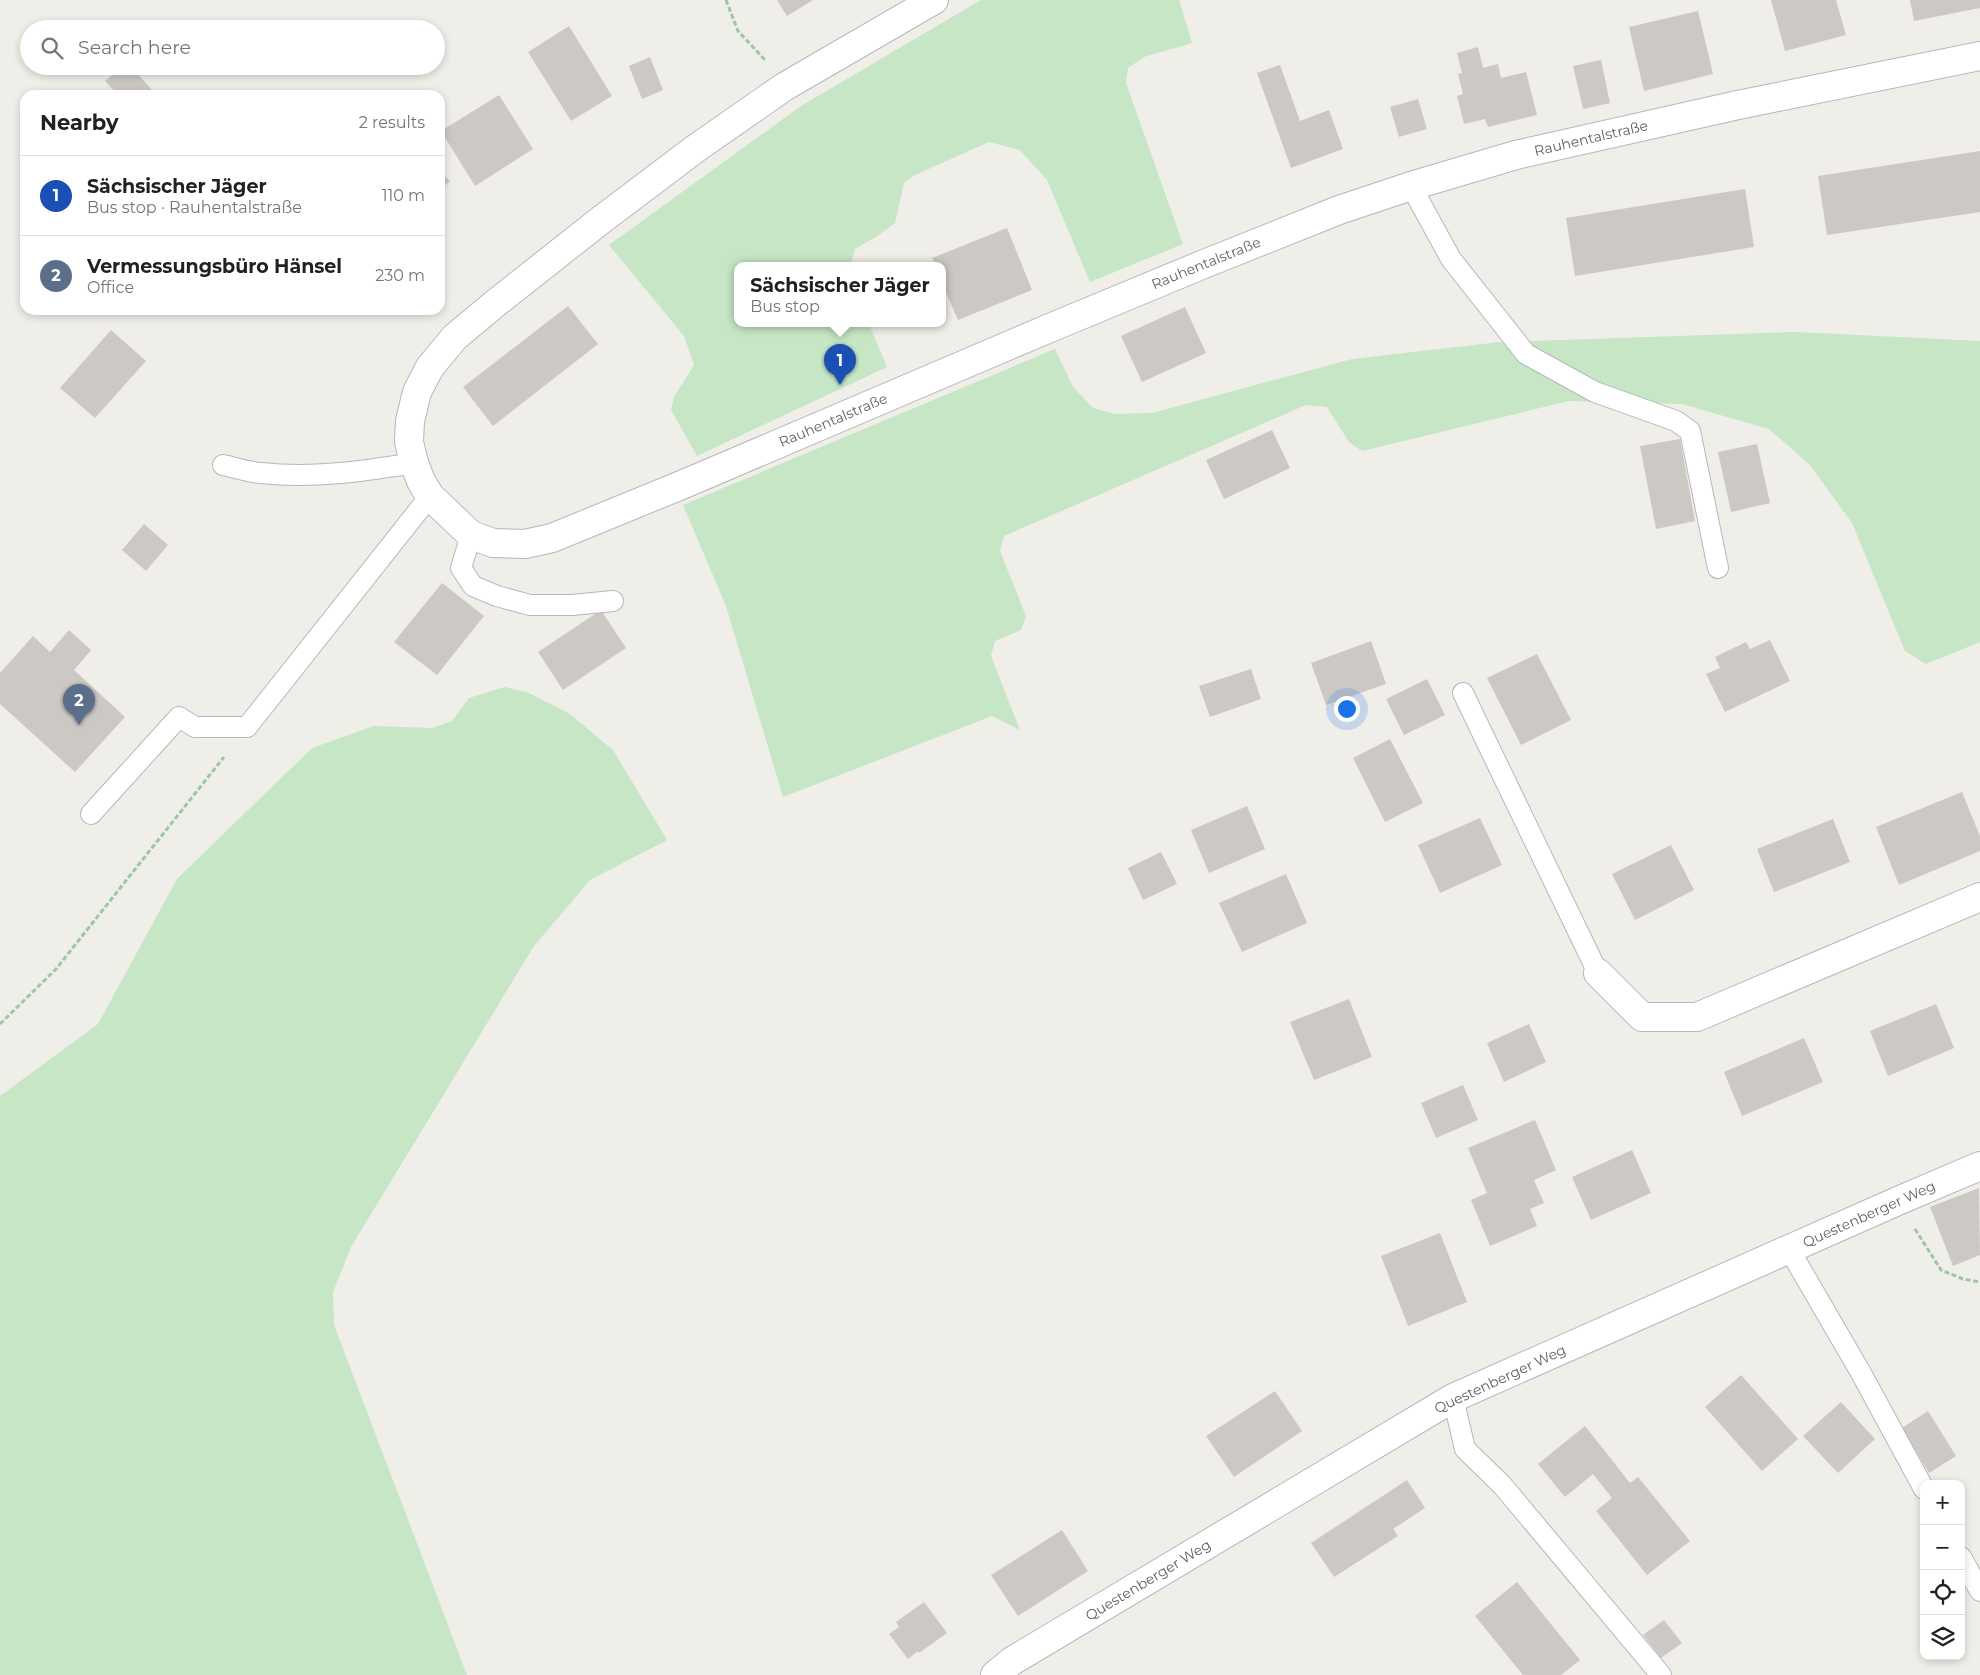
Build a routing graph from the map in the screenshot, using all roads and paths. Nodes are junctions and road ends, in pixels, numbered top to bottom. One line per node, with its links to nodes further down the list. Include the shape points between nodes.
1 (726, 0): 4 (path, via 738,30 770,65)
2 (934, 0): 4 (street, Rauhentalstraße)
3 (1980, 56): 5 (street, Rauhentalstraße, via 1738,105 1516,155)
4 (784, 87): 6 (street, Rauhentalstraße, via 609,214 455,337 430,368 417,392 409,442)
5 (1411, 186): 9 (street, Rauhentalstraße, via 1339,210 1195,267 552,538 517,544 494,543); 10 (lane, via 1451,259 1526,354 1595,392 1676,421 1690,430)
6 (414, 463): 7 (lane, via 346,474 301,476 260,473); 8 (street, Rauhentalstraße)
7 (223, 465)
8 (430, 496): 9 (street, Rauhentalstraße); 13 (lane)
9 (471, 535): 11 (lane, via 461,568 473,586 530,605)
10 (1718, 568)
11 (613, 601)
12 (1464, 693): 16 (lane)
13 (247, 727): 14 (lane, via 194,727 179,717); 17 (path, via 56,969)
14 (91, 814)
15 (1980, 897): 16 (street, via 1697,1017 1642,1017)
16 (1598, 973)
17 (0, 1024)
18 (1980, 1166): 19 (street, Questenberger Weg)
19 (1900, 1200): 20 (street, Questenberger Weg); 21 (path, via 1941,1270)
20 (1789, 1249): 22 (street, Questenberger Weg); 23 (lane)
21 (1980, 1282)
22 (1453, 1398): 26 (street, Questenberger Weg, via 1012,1661); 27 (lane, via 1465,1449 1502,1485)
23 (1920, 1481)
24 (1965, 1564): 25 (lane)
25 (1980, 1591)
26 (995, 1675)
27 (1660, 1675)

